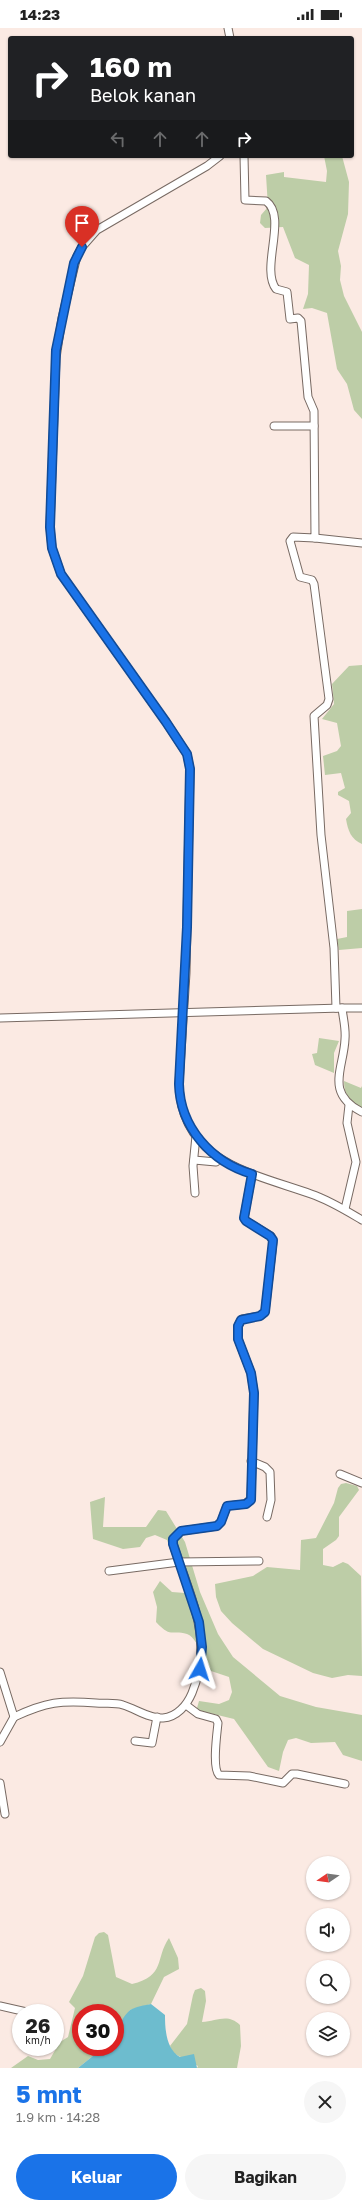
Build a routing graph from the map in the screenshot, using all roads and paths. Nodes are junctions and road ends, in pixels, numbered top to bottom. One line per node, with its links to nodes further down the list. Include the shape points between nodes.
1 (217, 158): 9 (street, via 97,230 82,247 74,263 56,350 52,427 50,533 57,565 166,722 189,761)
2 (244, 158): 4 (street, via 245,200 266,201 272,208 272,282 276,289 287,292 290,319 301,320 308,397 314,411)
3 (274, 426): 4 (street)
4 (314, 426): 5 (street)
5 (315, 538): 6 (street); 7 (street, via 293,537 290,541 300,578 312,580 314,584 329,699 327,706 314,716 320,825)
6 (362, 543)
7 (339, 1008): 8 (street); 9 (street); 11 (street, via 346,1040 338,1077 341,1091)
8 (362, 1008)
9 (184, 1014): 10 (street); 13 (street, via 180,1097 183,1113)
10 (0, 1018)
11 (349, 1105): 12 (street); 18 (street, via 348,1129 356,1162)
12 (362, 1112)
13 (196, 1136): 14 (street); 16 (street, via 230,1164)
14 (194, 1160): 15 (street); 17 (street)
15 (216, 1162)
16 (252, 1174): 18 (street, via 311,1194); 20 (street, via 244,1218 270,1236 273,1242 265,1312 260,1316 241,1320 238,1329 238,1339 251,1373 254,1393)
17 (195, 1193)
18 (344, 1209): 19 (street)
19 (362, 1220)
20 (251, 1462): 23 (street, via 270,1472 271,1500); 25 (street, via 250,1501 227,1506 217,1526 178,1532 173,1544)
21 (340, 1474): 22 (street)
22 (362, 1483)
23 (267, 1517)
24 (259, 1561): 25 (street)
25 (179, 1562): 26 (street); 28 (street, via 199,1622 202,1647 200,1669)
26 (109, 1571)
27 (0, 1672): 29 (street)
28 (186, 1705): 30 (street, via 174,1715); 34 (street, via 198,1714 216,1719 218,1723 215,1761 217,1774 249,1776 283,1783 292,1774 297,1774)
29 (14, 1717): 30 (street, via 41,1705 78,1700 118,1704); 32 (street)
30 (157, 1717): 31 (street, via 152,1743)
31 (135, 1741)
32 (0, 1742)
33 (0, 1783): 35 (street)
34 (345, 1784)
35 (5, 1814)
36 (0, 2006): 37 (street)
37 (12, 2009)

